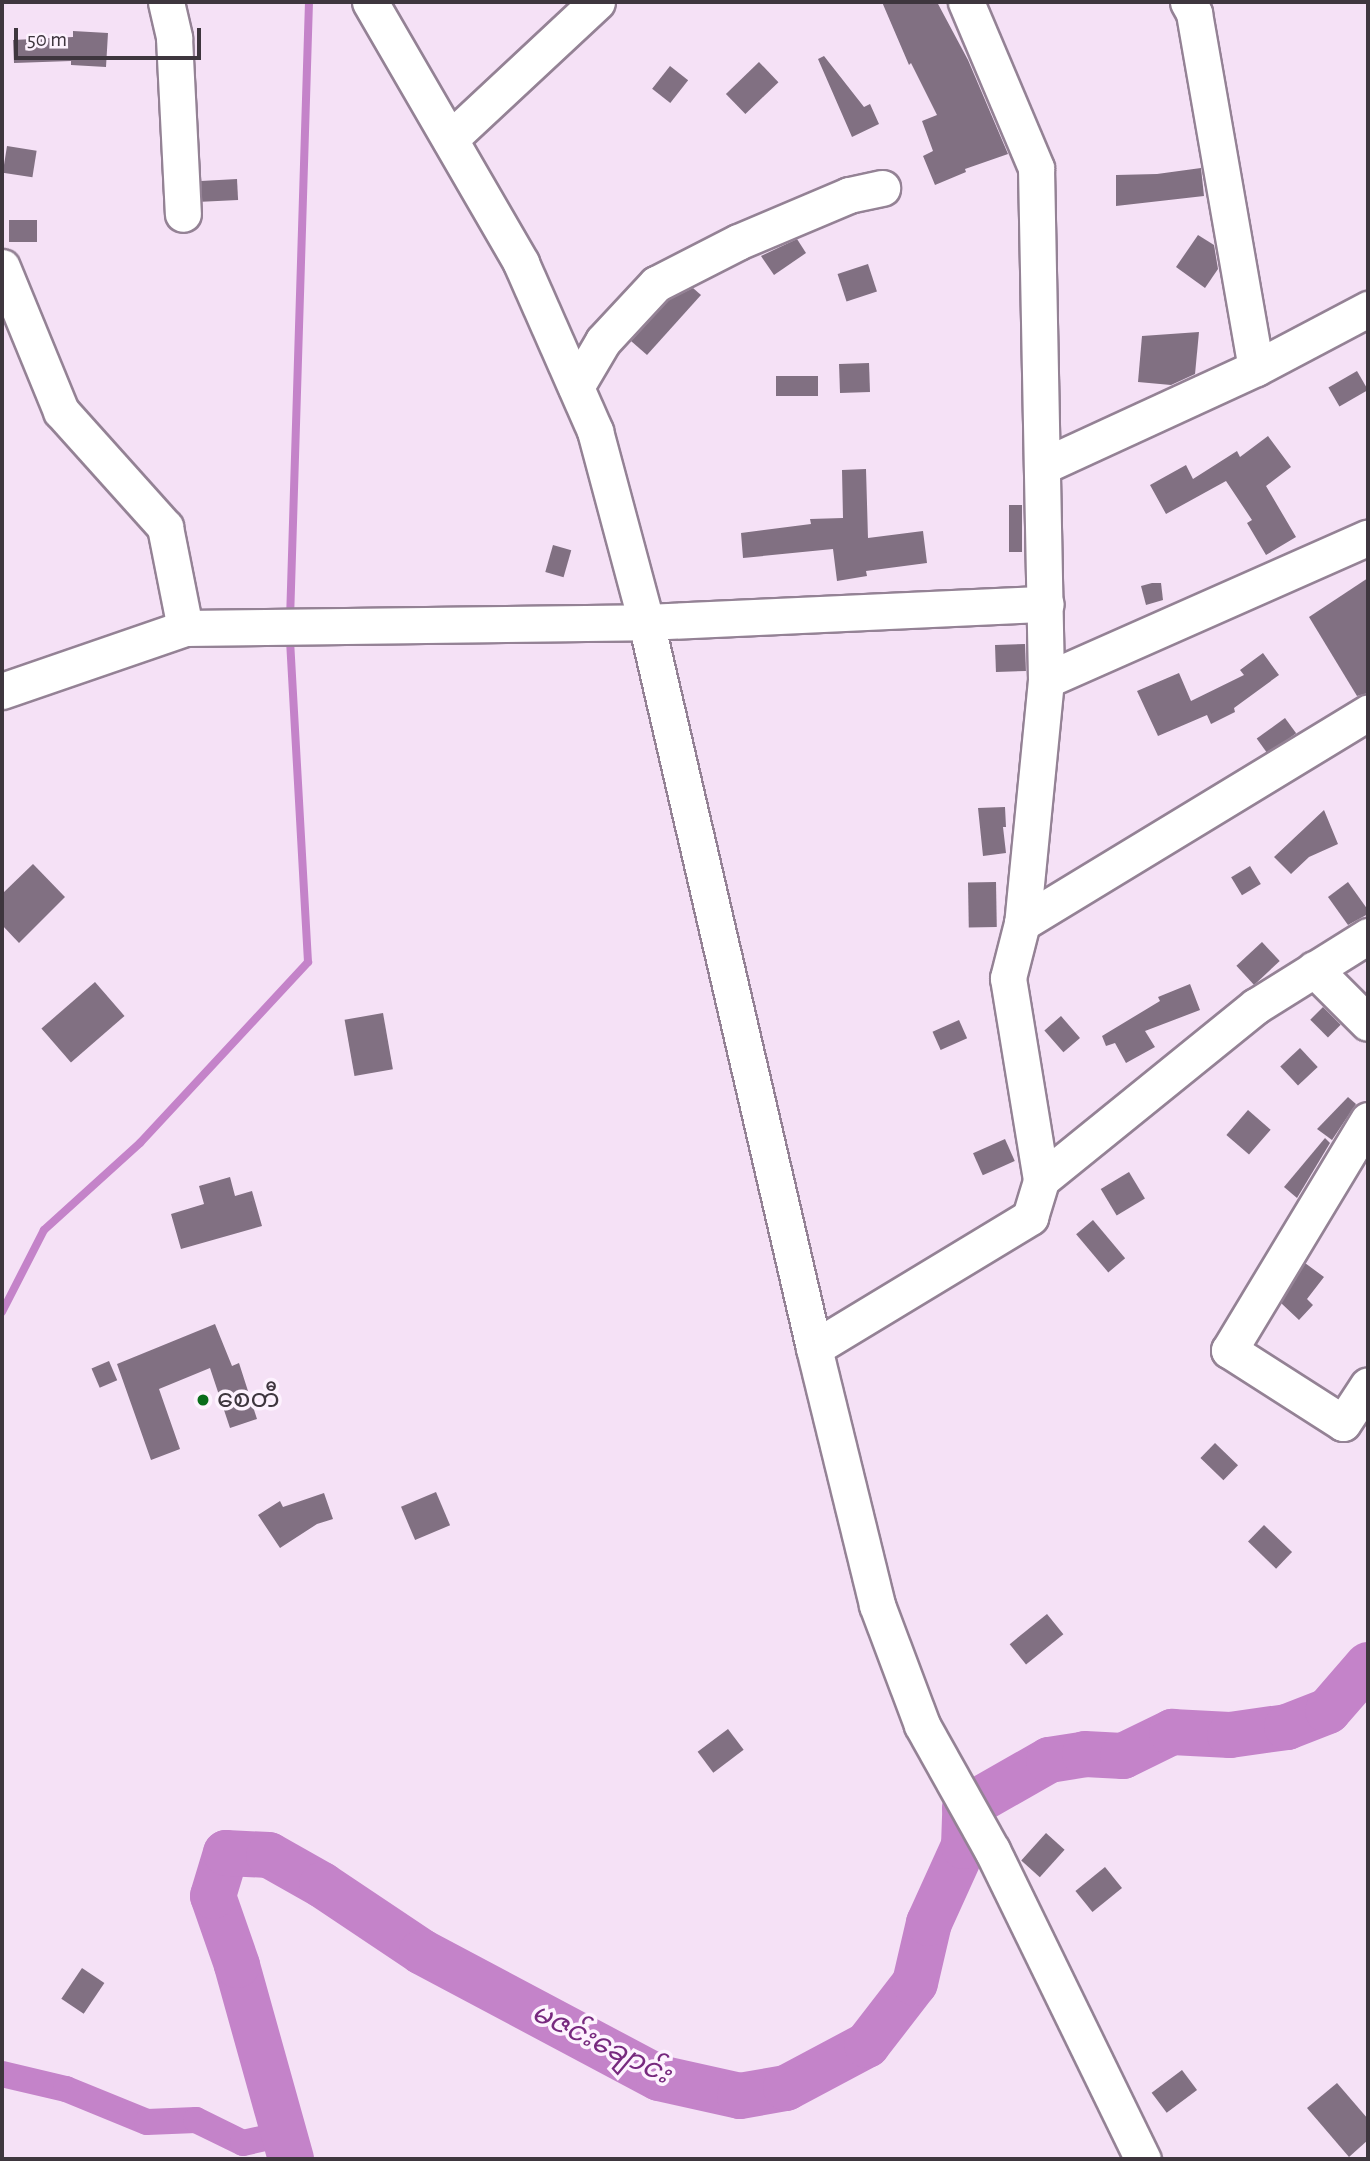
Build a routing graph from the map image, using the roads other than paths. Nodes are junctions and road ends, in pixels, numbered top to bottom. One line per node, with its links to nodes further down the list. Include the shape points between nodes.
1 (166, 2): 8 (street, via 174,38)
2 (370, 2): 6 (street)
3 (597, 2): 6 (street)
4 (966, 2): 13 (street, via 1036,168)
5 (1188, 2): 11 (street, via 1194,13)
6 (450, 139): 12 (street, via 521,263)
7 (882, 188): 12 (street, via 849,195 656,284 603,341)
8 (183, 214)
9 (2, 267): 17 (street, via 61,411 165,527)
10 (1368, 309): 11 (street)
11 (1255, 368): 13 (street)
12 (576, 387): 16 (street, via 596,430)
13 (1042, 467): 15 (street)
14 (1368, 537): 18 (street)
15 (1046, 604): 16 (street); 18 (street)
16 (646, 622): 17 (street); 27 (street)
17 (185, 628): 19 (street)
18 (1046, 680): 21 (street)
19 (2, 691)
20 (1368, 713): 21 (street)
21 (1022, 923): 26 (street, via 1008,978)
22 (1368, 936): 23 (street)
23 (1314, 970): 24 (street); 26 (street, via 1256,1006)
24 (1368, 1023)
25 (1368, 1120): 28 (street, via 1229,1350 1343,1423)
26 (1041, 1180): 27 (street, via 1030,1217)
27 (814, 1348): 29 (street, via 877,1605 922,1725 992,1850)
28 (1368, 1385)
29 (1143, 2159)

